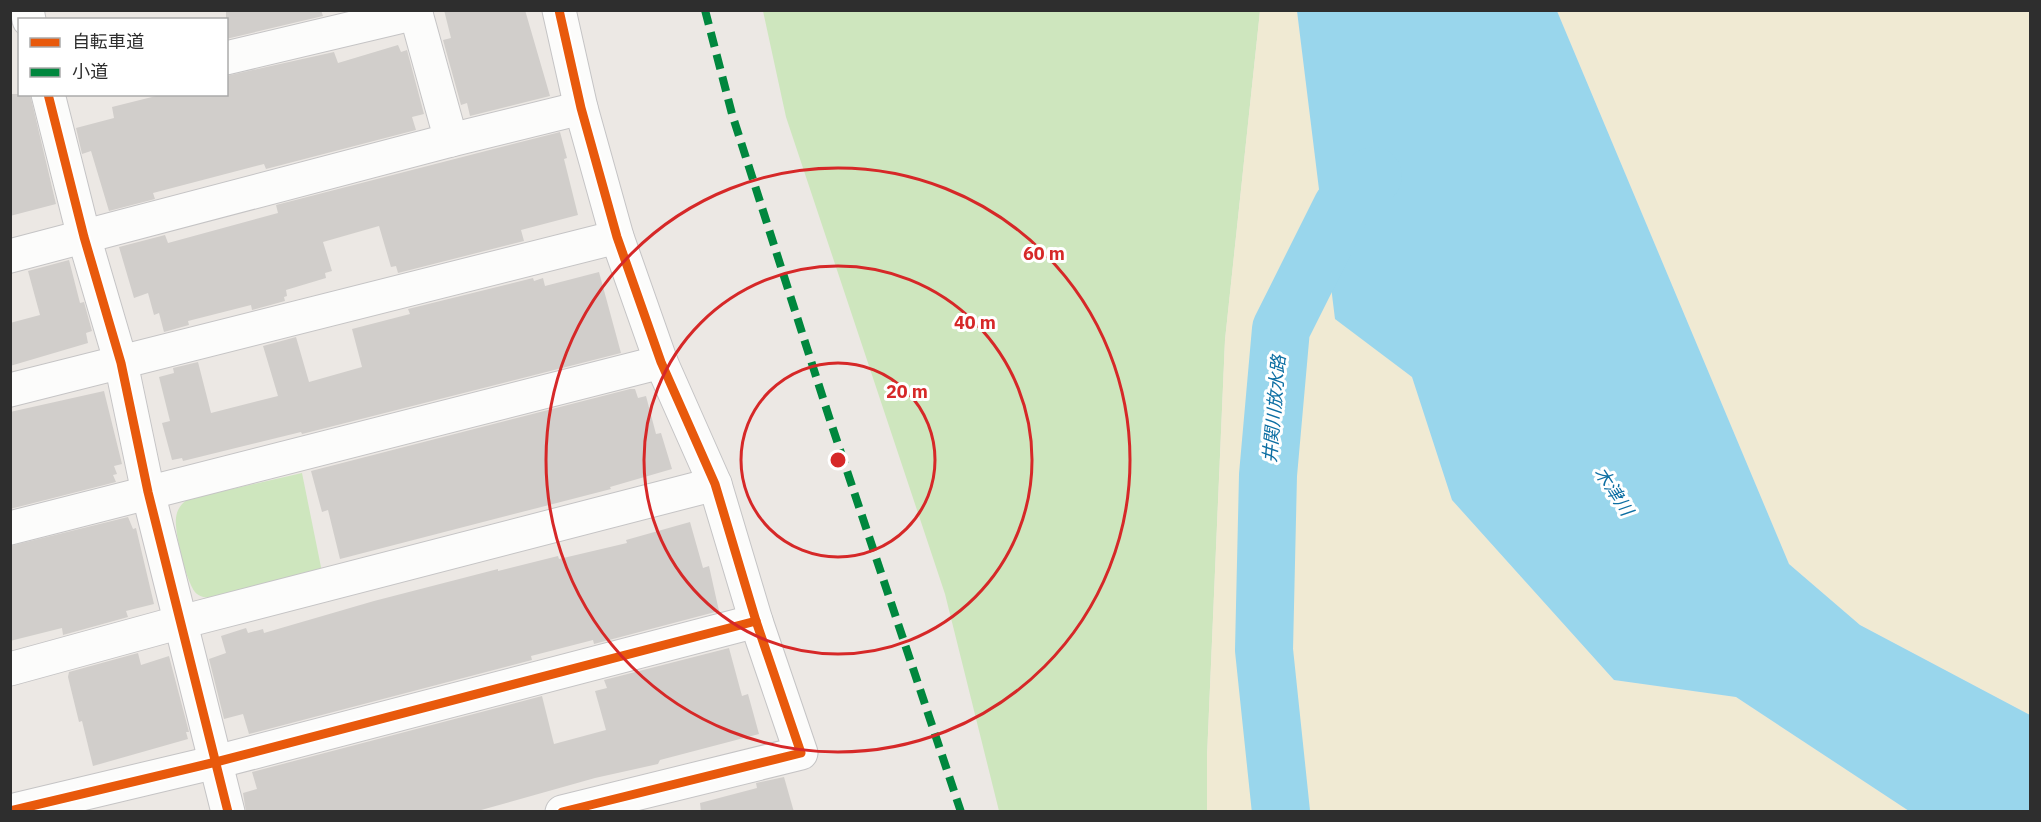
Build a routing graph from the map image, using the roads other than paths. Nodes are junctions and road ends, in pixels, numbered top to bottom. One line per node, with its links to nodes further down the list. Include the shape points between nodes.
1 (559, 10): 5 (street)
2 (415, 12): 3 (street); 6 (street)
3 (228, 58)
4 (57, 96): 7 (street)
5 (581, 108): 6 (street); 8 (street)
6 (451, 140): 7 (street)
7 (84, 237): 9 (street); 11 (street)
8 (617, 237): 10 (street); 11 (street)
9 (10, 256)
10 (661, 362): 13 (street); 14 (street)
11 (121, 363): 12 (street); 14 (street)
12 (10, 390)
13 (715, 484): 16 (street); 17 (street)
14 (148, 492): 15 (street); 17 (street)
15 (10, 528)
16 (756, 621): 19 (street); 20 (street, via 801,753)
17 (181, 622): 18 (street); 19 (street)
18 (10, 669)
19 (216, 762): 21 (street); 22 (street)
20 (603, 807): 23 (street)
21 (10, 811)
22 (228, 812)
23 (562, 812)

